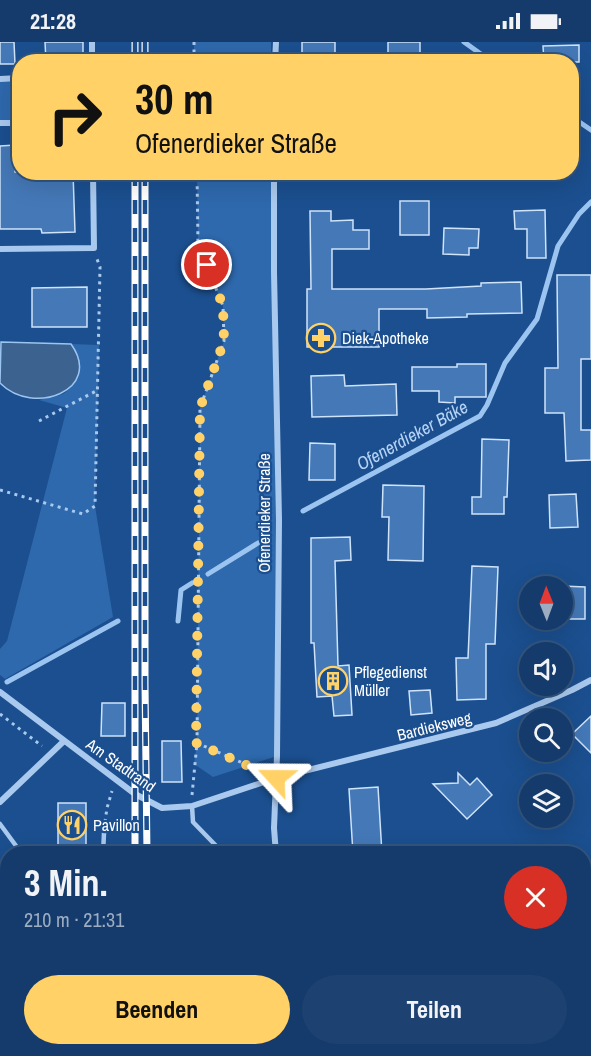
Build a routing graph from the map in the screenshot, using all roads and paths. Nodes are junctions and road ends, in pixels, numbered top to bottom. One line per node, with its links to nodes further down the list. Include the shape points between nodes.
1 (93, 180): 4 (street)
2 (197, 180): 13 (path, via 198,244 223,306 224,341 200,408)
3 (274, 180): 15 (street, Ofenerdieker Straße, via 279,520)
4 (94, 248): 5 (street); 6 (path, via 100,267)
5 (0, 249)
6 (98, 390): 7 (path); 8 (path, via 96,506 83,514)
7 (39, 421)
8 (0, 490)
9 (591, 680): 15 (street, Bardieksweg, via 496,723)
10 (0, 692): 12 (street, Am Stadtrand)
11 (0, 714): 14 (path)
12 (64, 741): 14 (street); 18 (street, Am Stadtrand, via 135,794 162,808)
13 (196, 743): 15 (path); 18 (path)
14 (52, 754): 17 (street)
15 (276, 778): 18 (street, Am Stadtrand); 24 (street, Ofenerdieker Straße)
16 (112, 793): 20 (path)
17 (0, 802)
18 (192, 806): 23 (lane, via 193,822)
19 (0, 824): 21 (lane)
20 (104, 833): 22 (lane)
21 (16, 846)
22 (103, 846)
23 (216, 846)
24 (275, 846)

